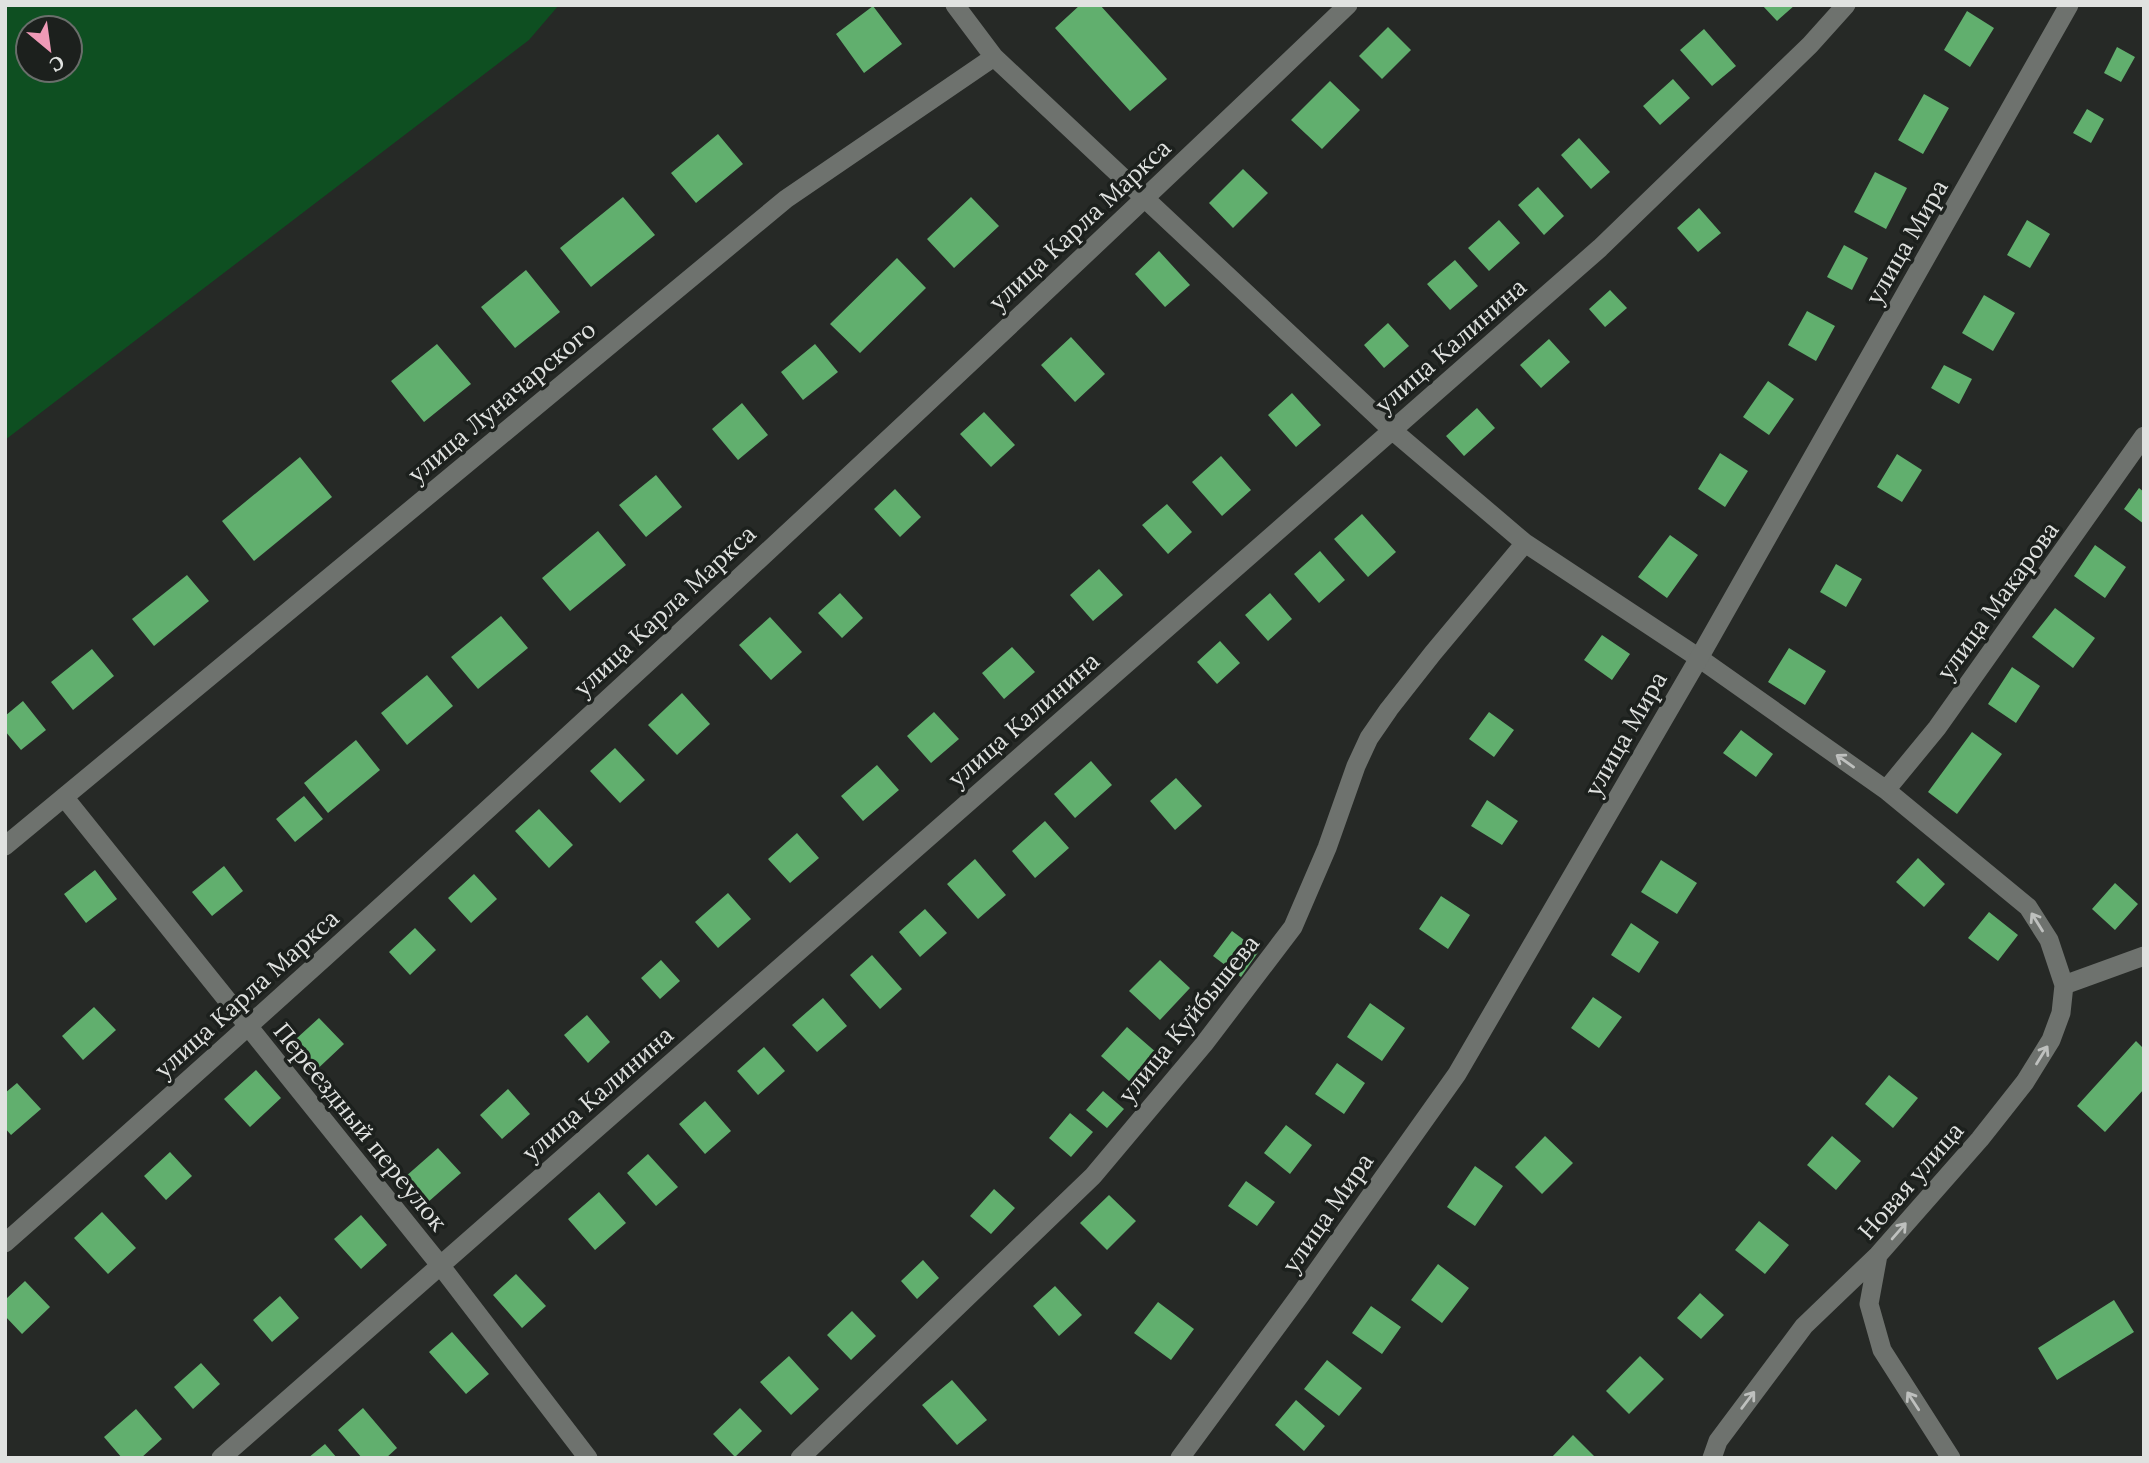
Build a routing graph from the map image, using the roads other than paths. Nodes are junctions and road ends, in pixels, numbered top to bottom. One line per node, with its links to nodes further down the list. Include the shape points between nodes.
1 (955, 5): 5 (street)
2 (1348, 5): 6 (street, улица Карла Маркса)
3 (1846, 5): 7 (street, улица Калинина, via 1600,248)
4 (2069, 5): 10 (street, улица Мира)
5 (994, 57): 6 (street); 12 (street, улица Луначарского, via 786,199)
6 (1145, 198): 7 (street); 16 (street, улица Карла Маркса)
7 (1392, 430): 9 (street); 19 (street, улица Калинина)
8 (2144, 436): 11 (street, улица Макарова, via 1937,727)
9 (1525, 543): 10 (street); 22 (street, улица Куйбышева, via 1433,653 1370,738 1293,927 1204,1044 1093,1176)
10 (1699, 658): 11 (street, one-way to 10); 23 (street, улица Мира, via 1457,1074)
11 (1886, 790): 15 (street, one-way to 11, via 2049,940 2028,907)
12 (64, 797): 13 (street, улица Луначарского); 16 (street, Переездный переулок)
13 (5, 845)
14 (2144, 956): 15 (street)
15 (2064, 985): 18 (street, Новая улица, one-way to 15, via 2025,1082 2051,1040)
16 (249, 1027): 17 (street, улица Карла Маркса); 19 (street, Переездный переулок)
17 (5, 1243)
18 (1878, 1255): 24 (street, Новая улица, one-way to 18, via 1718,1441 1804,1325); 25 (street, one-way to 18, via 1882,1350 1869,1304)
19 (440, 1265): 20 (street, улица Калинина); 21 (street, Переездный переулок)
20 (221, 1458)
21 (589, 1458)
22 (800, 1458)
23 (1180, 1458)
24 (1712, 1458)
25 (1951, 1458)

